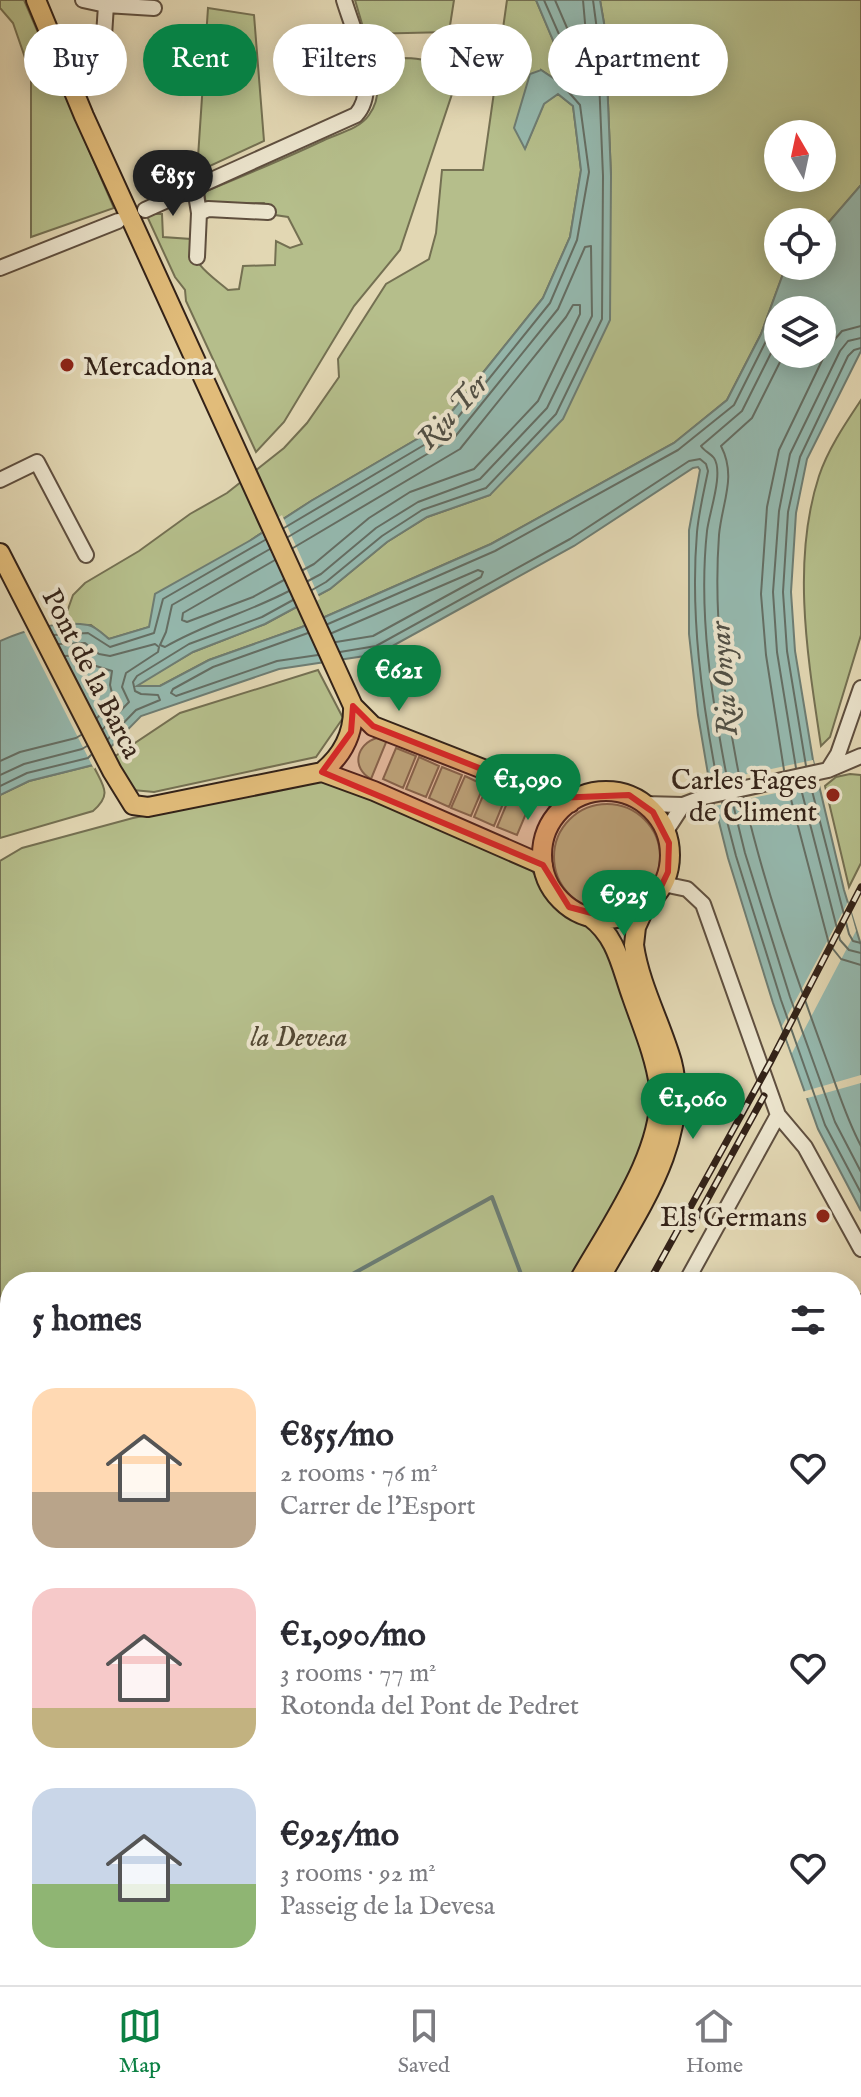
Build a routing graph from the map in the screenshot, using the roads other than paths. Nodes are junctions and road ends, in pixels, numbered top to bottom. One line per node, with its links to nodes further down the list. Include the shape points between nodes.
1 (36, 0): 18 (main road)
2 (83, 0): 4 (street)
3 (344, 0): 7 (street, via 367,81 361,109)
4 (106, 5): 5 (street); 6 (street)
5 (154, 8)
6 (105, 24)
7 (195, 188): 8 (street); 10 (street)
8 (145, 210)
9 (268, 212): 10 (street)
10 (199, 213): 12 (street)
11 (118, 221): 13 (street)
12 (197, 257)
13 (0, 268)
14 (0, 480): 16 (street, via 37,462)
15 (0, 553): 22 (main road, Pont de la Barca, via 133,805 148,807)
16 (86, 555)
17 (861, 688): 20 (street, via 838,754)
18 (353, 706): 22 (main road, via 346,742); 23 (main road, via 373,726)
19 (861, 756): 20 (street)
20 (826, 770): 21 (street); 25 (street)
21 (861, 770)
22 (322, 772): 27 (main road)
23 (570, 803): 24 (main road, via 606,791); 27 (main road, via 548,829)
24 (644, 804): 25 (street); 26 (main road)
25 (683, 805): 26 (street)
26 (666, 831): 28 (main road, via 670,860)
27 (543, 865): 30 (main road, via 557,895)
28 (663, 884): 29 (main road); 31 (street, via 693,892 703,904)
29 (646, 905): 30 (main road, via 620,917); 34 (main road, via 634,945 672,1062 674,1121 662,1165)
30 (590, 917): 33 (main road, via 610,935 652,1058 660,1111 644,1163)
31 (778, 1115): 32 (street, via 805,1147); 35 (street)
32 (861, 1249)
33 (584, 1272)
34 (603, 1272)
35 (691, 1272)

